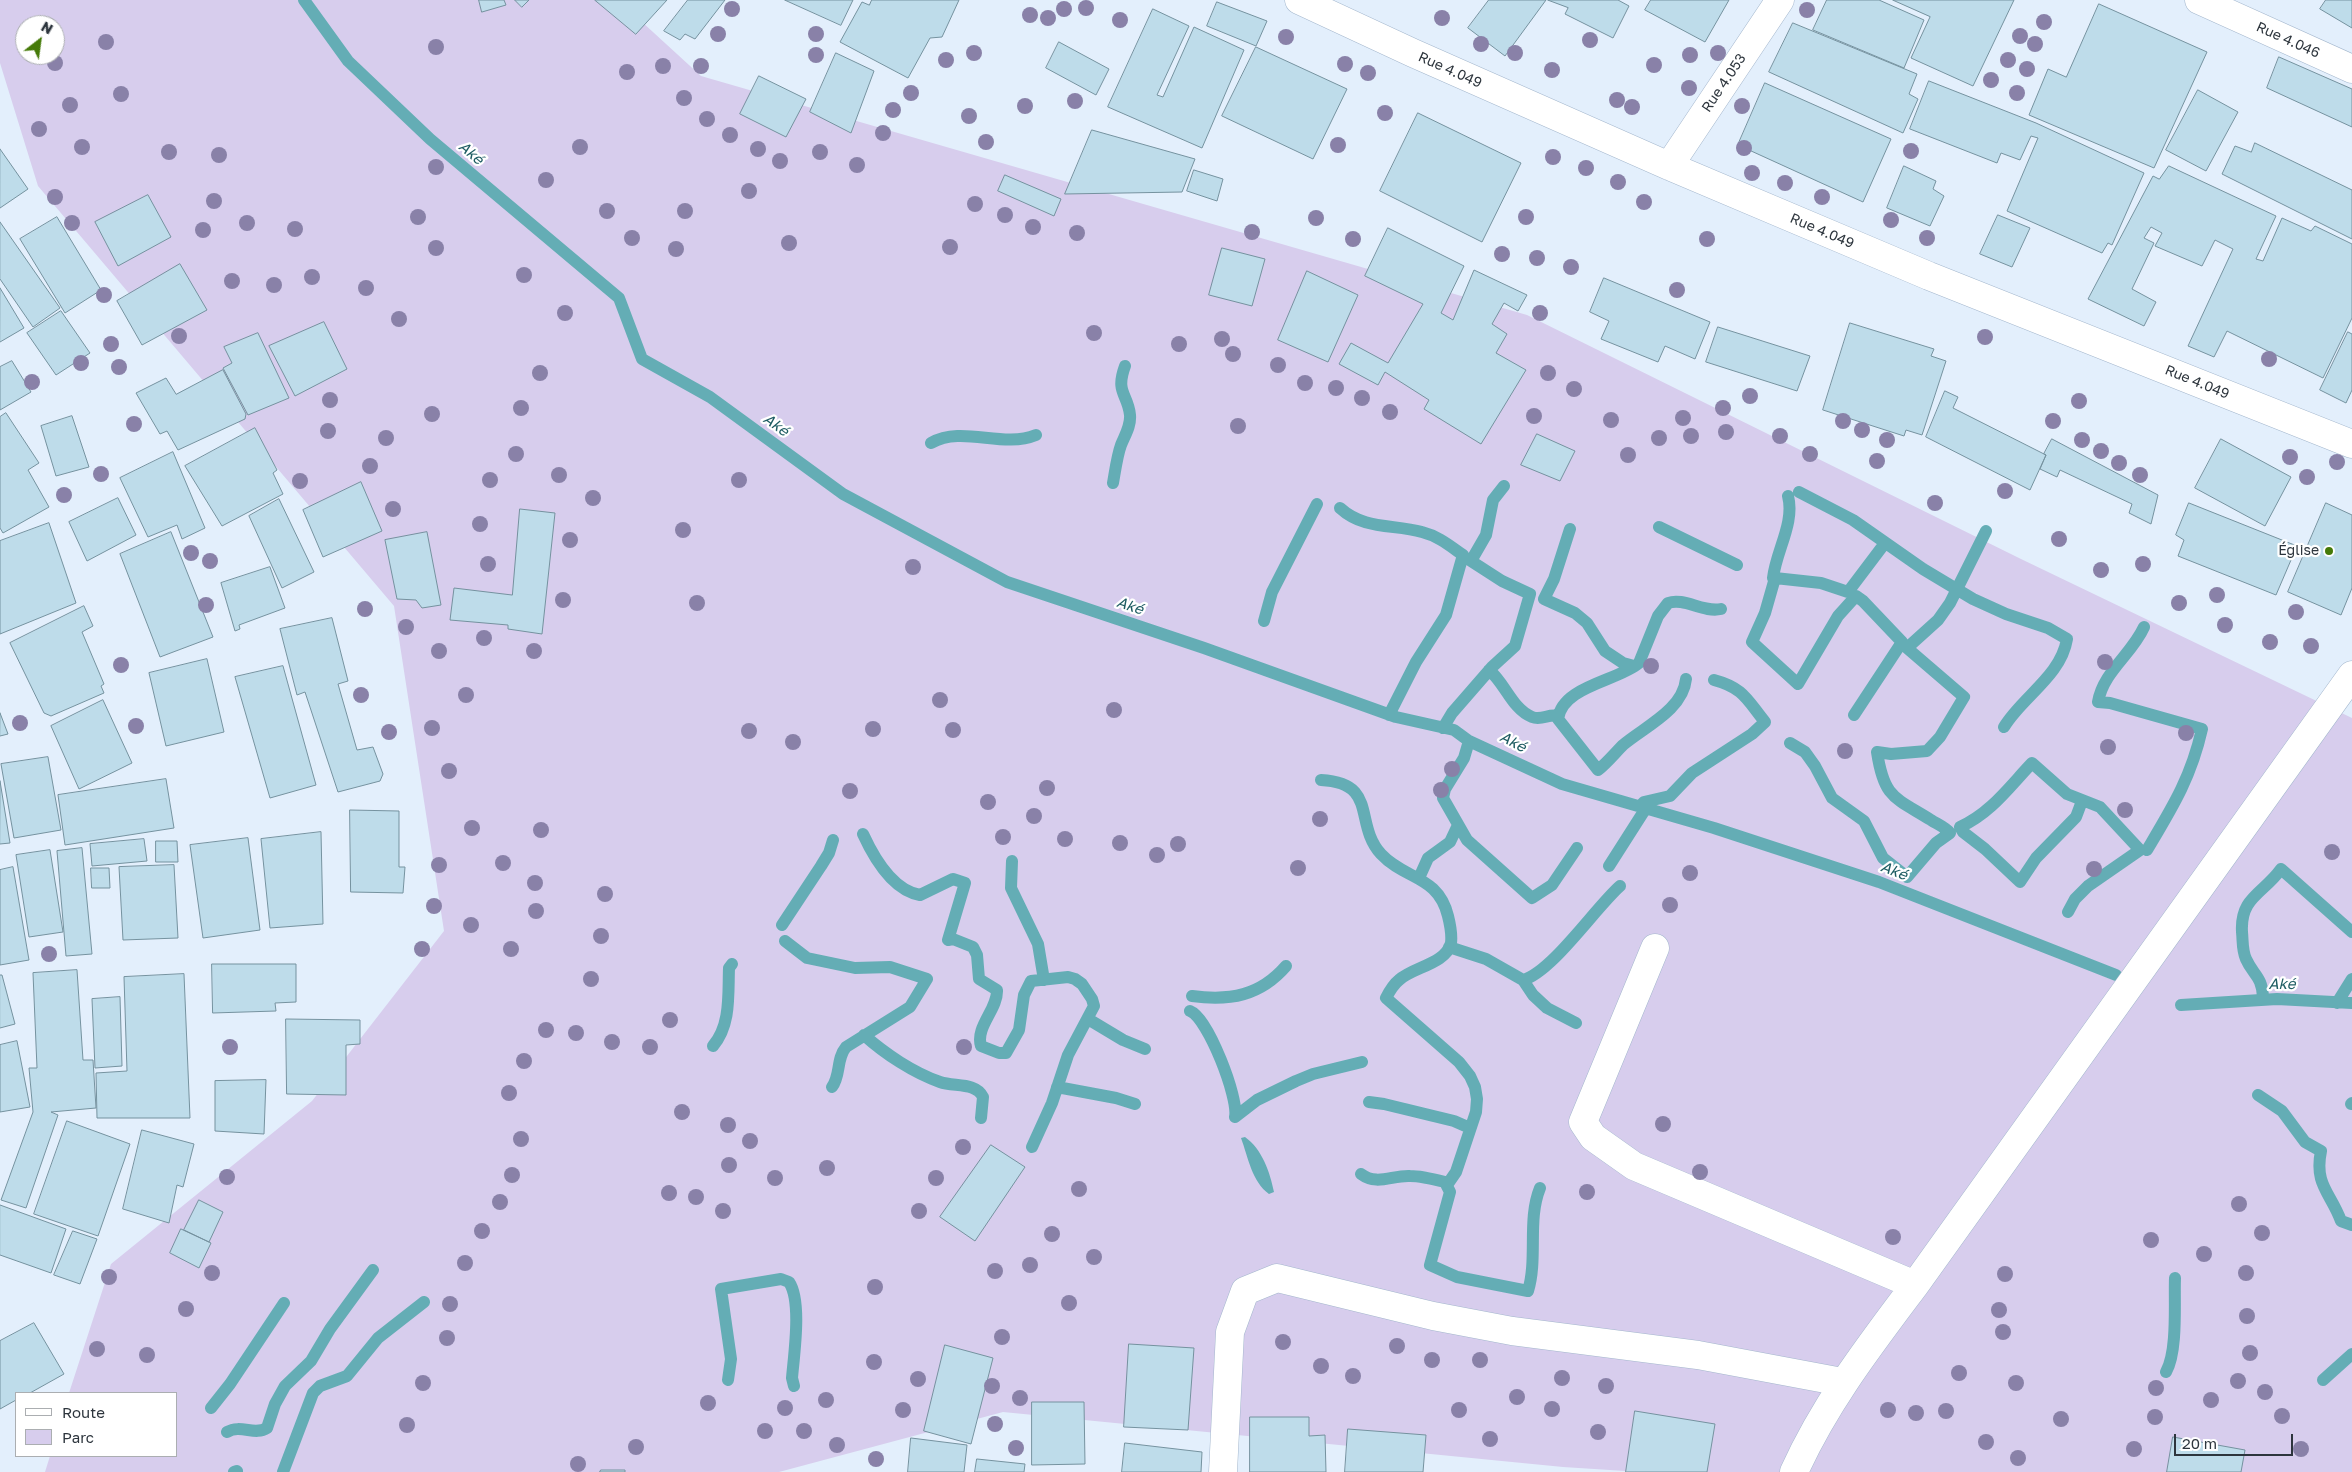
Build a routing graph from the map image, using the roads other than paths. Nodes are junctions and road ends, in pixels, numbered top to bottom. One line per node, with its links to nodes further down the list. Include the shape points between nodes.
1 (1299, 0): 6 (street, Rue 4.049)
2 (1780, 0): 6 (street, Rue 4.053)
3 (2199, 0): 4 (street, Rue 4.046)
4 (2228, 6): 5 (street, Rue 4.046)
5 (2352, 69)
6 (1669, 166): 7 (street, Rue 4.049, via 1929,276)
7 (2352, 444)
8 (2352, 675): 10 (street)
9 (1655, 948): 10 (street, via 1583,1122 1593,1137 1634,1166)
10 (1915, 1285): 11 (street)
11 (1842, 1382): 12 (street, via 1698,1355 1512,1331 1442,1318 1277,1278 1245,1291 1230,1332); 13 (street)
12 (1223, 1472)
13 (1794, 1472)

